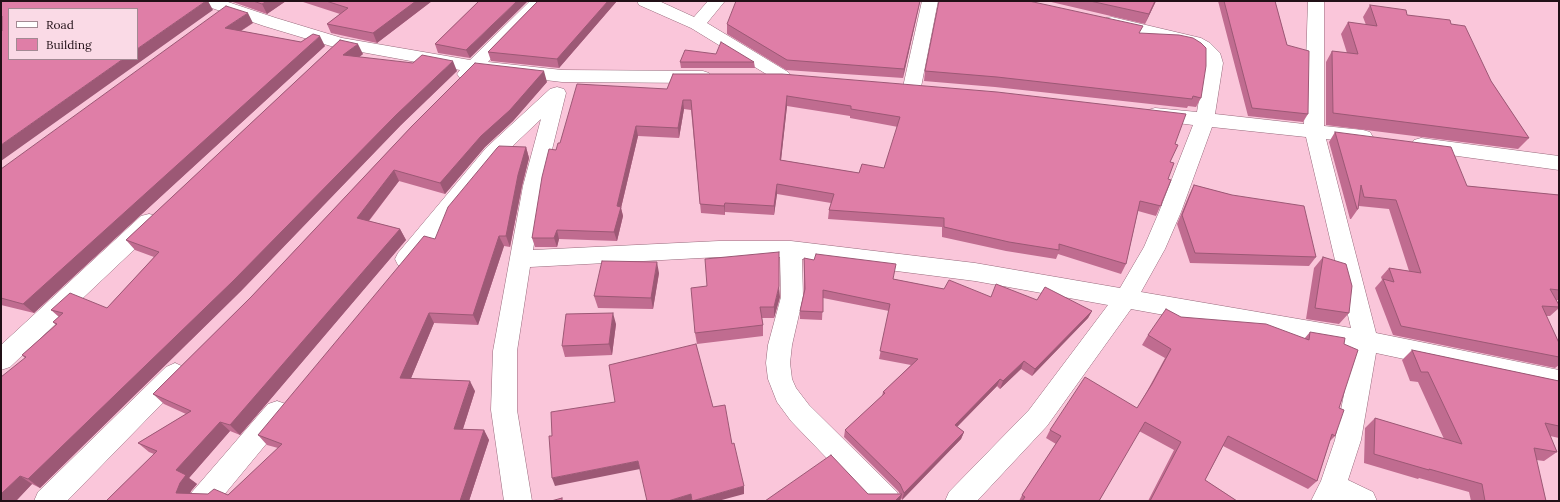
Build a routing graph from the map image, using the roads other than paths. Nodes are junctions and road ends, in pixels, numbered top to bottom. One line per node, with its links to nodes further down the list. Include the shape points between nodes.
1 (209, 1): 7 (street)
2 (539, 1): 13 (street)
3 (645, 1): 10 (street)
4 (717, 1): 10 (street)
5 (930, 1): 17 (street)
6 (1316, 1): 21 (street)
7 (229, 8): 9 (street); 11 (street)
8 (1096, 18): 20 (street, via 1195,42 1211,53 1214,63)
9 (210, 22)
10 (696, 24): 14 (street, via 790,77)
11 (340, 44): 12 (street); 13 (street)
12 (322, 60)
13 (473, 66): 16 (street); 18 (street)
14 (753, 76)
15 (717, 77): 16 (street)
16 (559, 84): 27 (street, via 533,186); 28 (street, via 493,153)
17 (912, 87)
18 (452, 88)
19 (1135, 111): 20 (street)
20 (1204, 119): 21 (street); 29 (street, via 1154,249)
21 (1314, 132): 22 (street); 30 (street)
22 (1384, 140)
23 (1406, 143): 24 (street)
24 (1559, 163)
25 (165, 207): 31 (street)
26 (791, 249): 27 (street, via 696,250); 29 (street, via 975,272); 39 (street, via 792,298 779,351 780,379 786,394 800,412)
27 (520, 259): 36 (street, via 505,351 504,410)
28 (394, 273)
29 (1126, 298): 30 (street); 40 (street, via 1038,418)
30 (1366, 341): 33 (street); 35 (street, via 1348,440)
31 (1, 360)
32 (188, 361): 37 (street)
33 (1559, 381)
34 (289, 399): 38 (street)
35 (1329, 493): 41 (street)
36 (516, 499)
37 (48, 501)
38 (202, 501)
39 (887, 501)
40 (959, 501)
41 (1363, 501)

